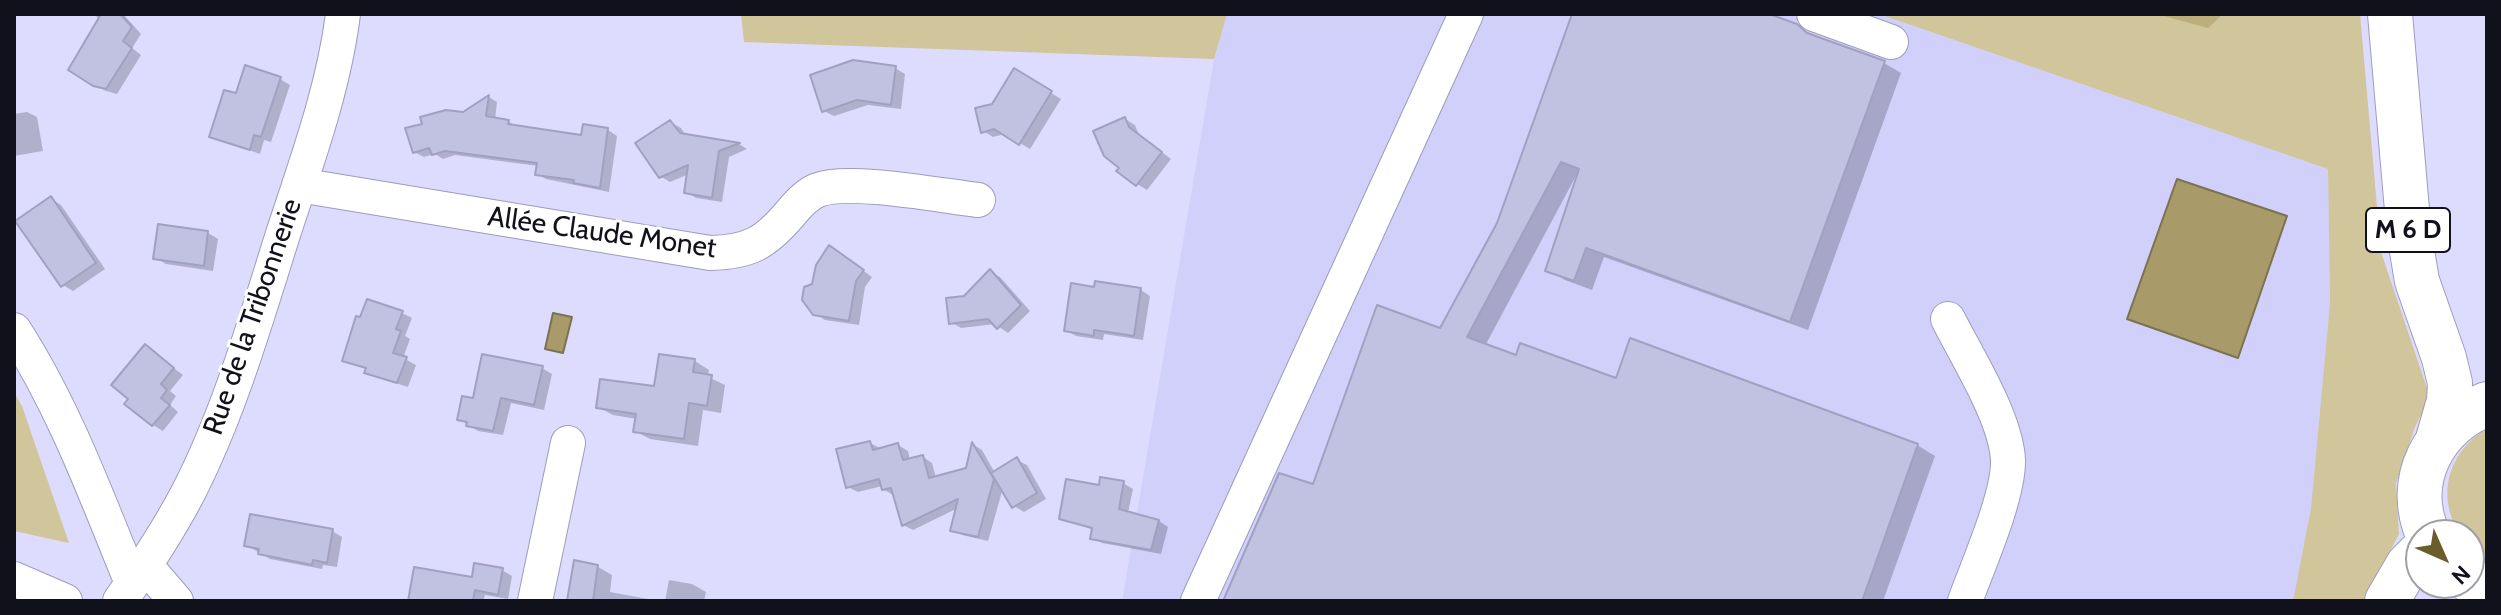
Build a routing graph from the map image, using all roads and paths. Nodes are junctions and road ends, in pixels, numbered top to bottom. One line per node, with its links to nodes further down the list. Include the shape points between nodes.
1 (343, 14): 6 (street, Rue de la Tribonnerie)
2 (1466, 14): 20 (street)
3 (1814, 14): 5 (street)
4 (2390, 14): 11 (highway, M 6 D, via 2409,233 2417,281 2450,383)
5 (1891, 42)
6 (299, 185): 7 (street, Allée Claude Monet, via 710,253 759,243 805,198 825,187); 16 (street, Rue de la Tribonnerie, via 215,430 189,490)
7 (978, 200)
8 (1948, 319): 21 (street, via 1998,419 2008,459 2005,489)
9 (14, 330): 16 (street, via 63,418)
10 (2487, 404): 11 (highway, via 2461,417)
11 (2438, 439): 13 (highway, via 2420,481)
12 (568, 443): 19 (street)
13 (2422, 519)
14 (2405, 570): 22 (highway)
15 (14, 579): 17 (street)
16 (132, 583): 18 (street)
17 (65, 601)
18 (176, 601)
19 (535, 601)
20 (1198, 601)
21 (1965, 601)
22 (2387, 601)

